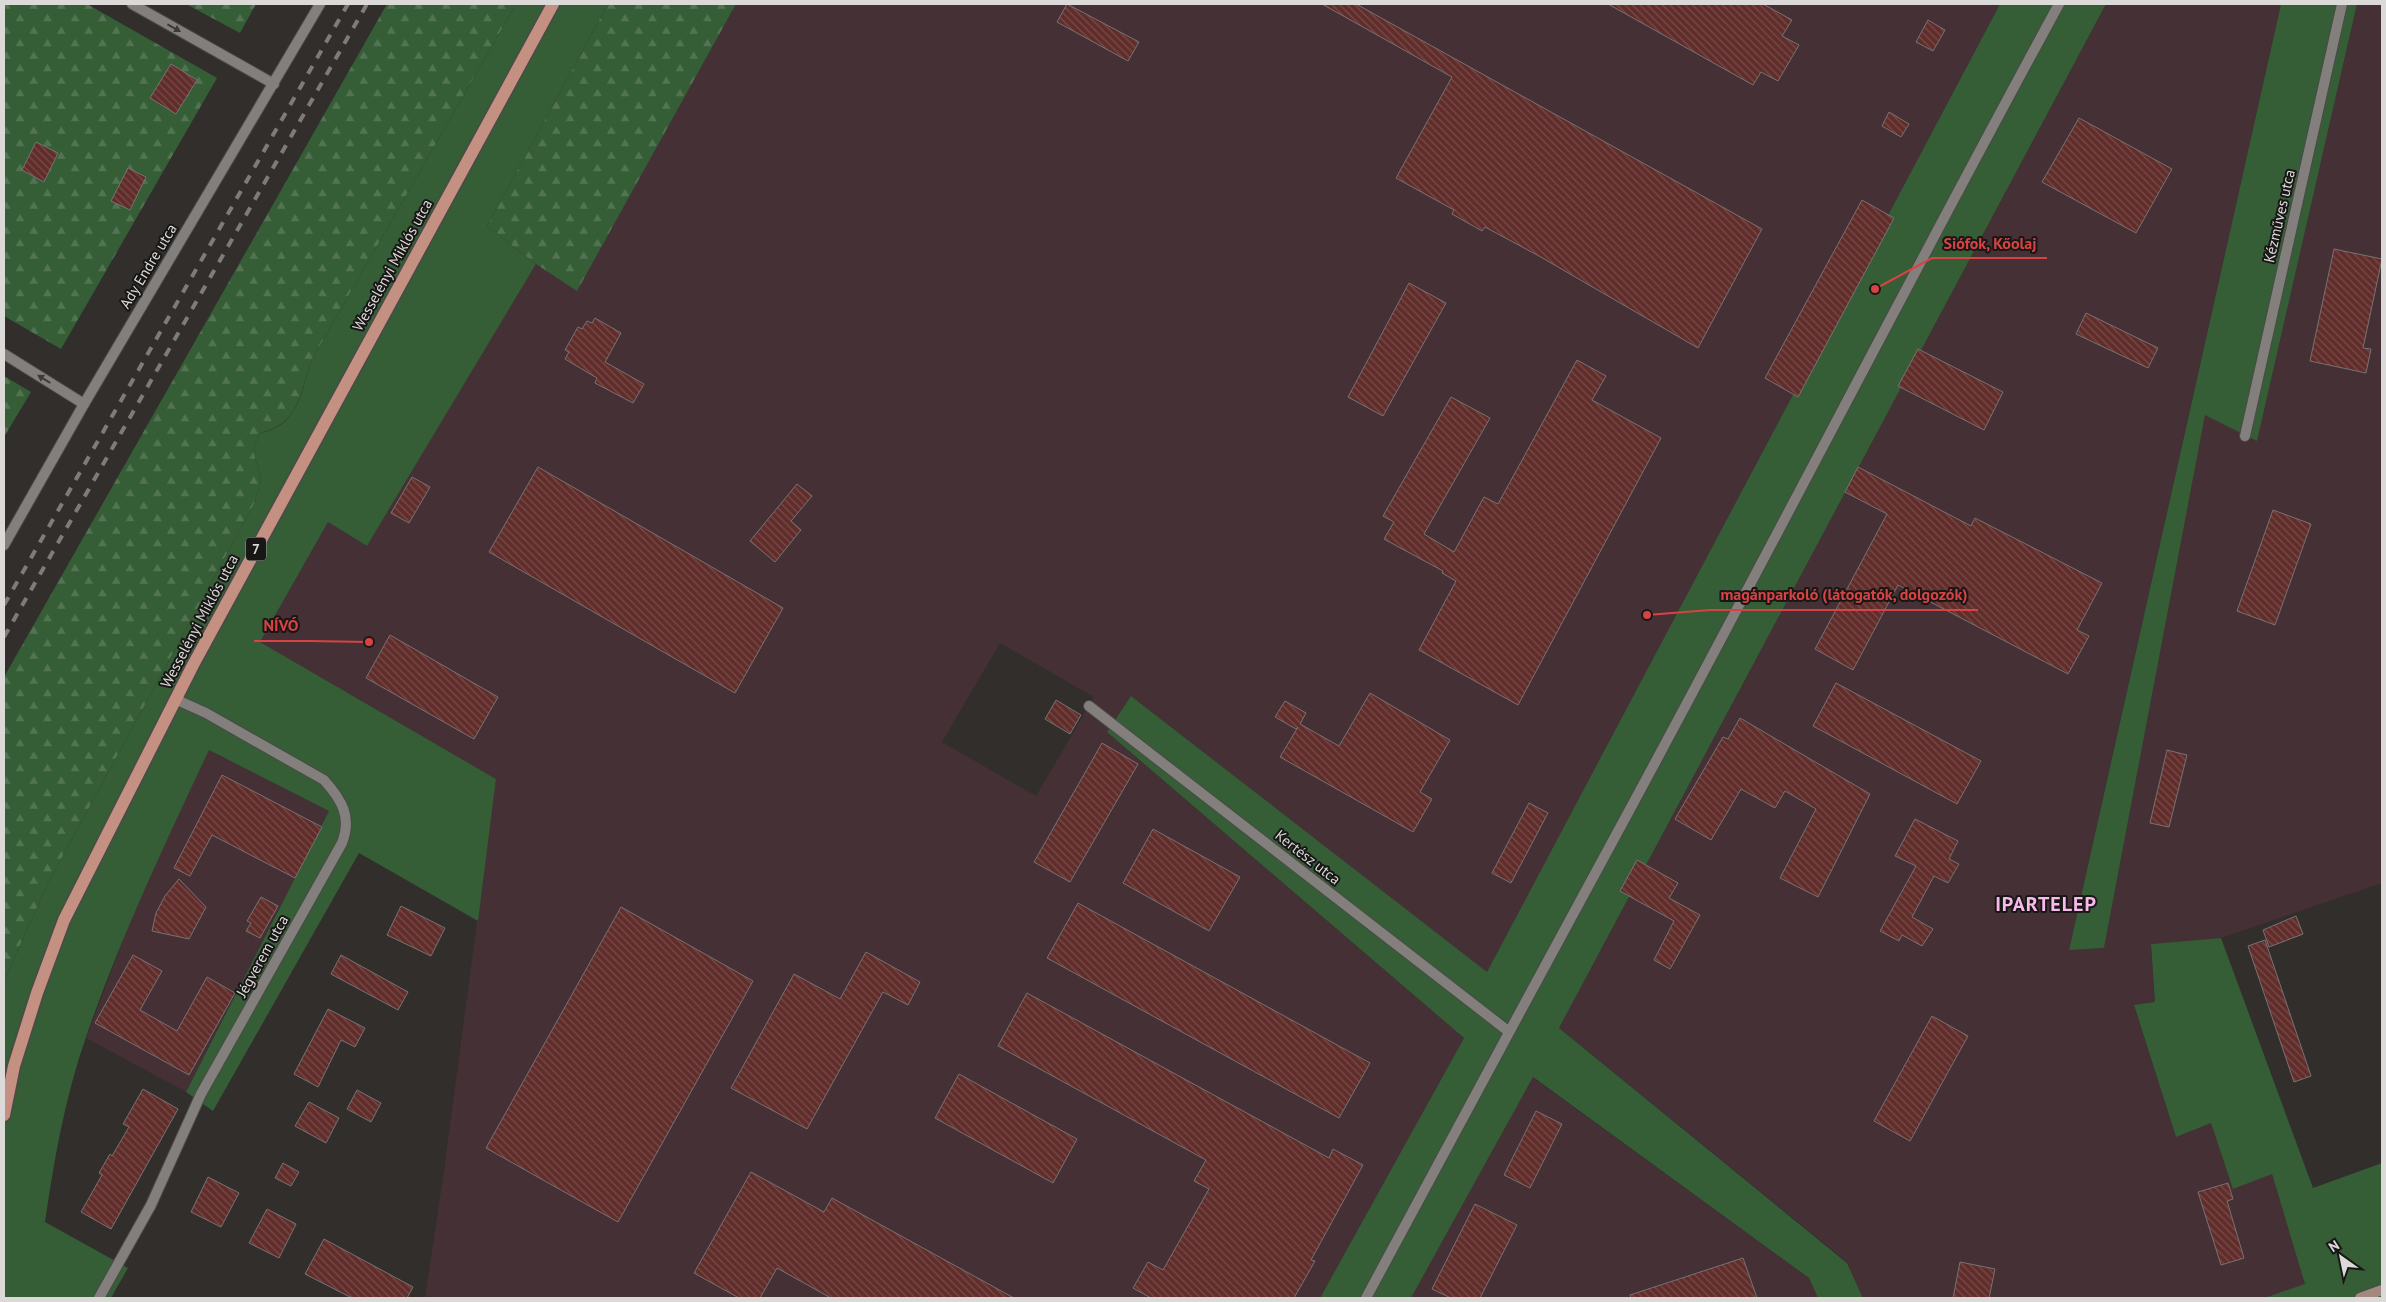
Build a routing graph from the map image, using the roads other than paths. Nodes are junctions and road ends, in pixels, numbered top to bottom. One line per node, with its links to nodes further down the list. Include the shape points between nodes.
1 (132, 4): 6 (street, one-way to 6)
2 (320, 4): 6 (street, Ady Endre utca)
3 (553, 4): 11 (main road, Wesselényi Miklós utca / 7)
4 (2060, 4): 13 (street)
5 (2342, 4): 9 (street, Kézműves utca)
6 (274, 84): 8 (street, Ady Endre utca)
7 (4, 354): 8 (street, one-way to 7)
8 (84, 404): 10 (street, Ady Endre utca)
9 (2245, 436)
10 (4, 545)
11 (175, 699): 14 (main road, Wesselényi Miklós utca / 7, via 64,920 14,1066); 16 (street, Jégverem utca, via 206,713 324,780 341,805 347,819 347,830 202,1094 146,1214)
12 (1089, 706): 13 (street, Kertész utca)
13 (1508, 1031): 17 (street)
14 (4, 1114)
15 (2382, 1290): 18 (street)
16 (99, 1298)
17 (1366, 1298)
18 (2360, 1298)

